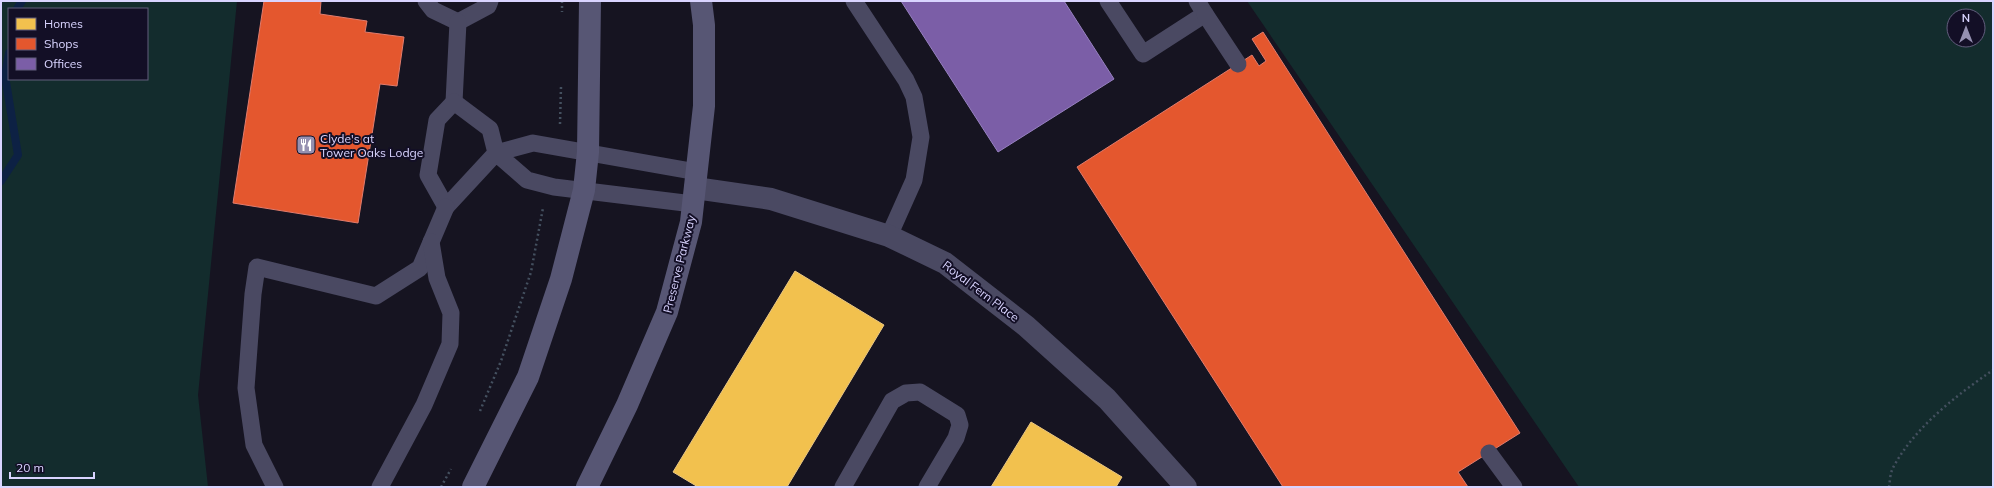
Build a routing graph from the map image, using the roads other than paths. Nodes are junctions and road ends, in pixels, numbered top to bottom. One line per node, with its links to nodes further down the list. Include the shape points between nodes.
1 (426, 1): 8 (lane, via 433,10)
2 (490, 1): 8 (lane, via 488,6)
3 (590, 1): 11 (street)
4 (701, 1): 13 (street, Preserve Parkway, via 704,25 704,106)
5 (854, 1): 16 (lane, via 906,80 914,97 921,137 914,180)
6 (1108, 1): 7 (lane, via 1143,54)
7 (1201, 8): 9 (lane)
8 (458, 22): 10 (lane)
9 (1238, 64)
10 (454, 102): 12 (lane, via 490,129); 15 (lane, via 437,120 428,175)
11 (588, 152): 12 (lane, via 533,143); 13 (lane); 14 (street)
12 (496, 153): 14 (lane, via 527,180 554,187); 15 (lane)
13 (695, 188): 14 (lane); 16 (street, Royal Fern Place, via 771,199); 22 (street, Preserve Parkway, via 691,222 667,312 627,405)
14 (584, 190): 21 (street, via 561,280 528,377)
15 (446, 207): 17 (lane)
16 (889, 236): 25 (street, Royal Fern Place, via 945,263 1026,326 1108,398)
17 (430, 242): 19 (lane, via 420,268 376,296 257,267 246,388 254,446); 20 (lane, via 437,278 451,313 450,344 424,406)
18 (1488, 453): 26 (lane)
19 (275, 487)
20 (380, 487)
21 (473, 487)
22 (587, 487)
23 (843, 487): 24 (lane, via 892,401 906,393 920,392 957,415 960,426 956,438)
24 (927, 487)
25 (1186, 487)
26 (1514, 487)

